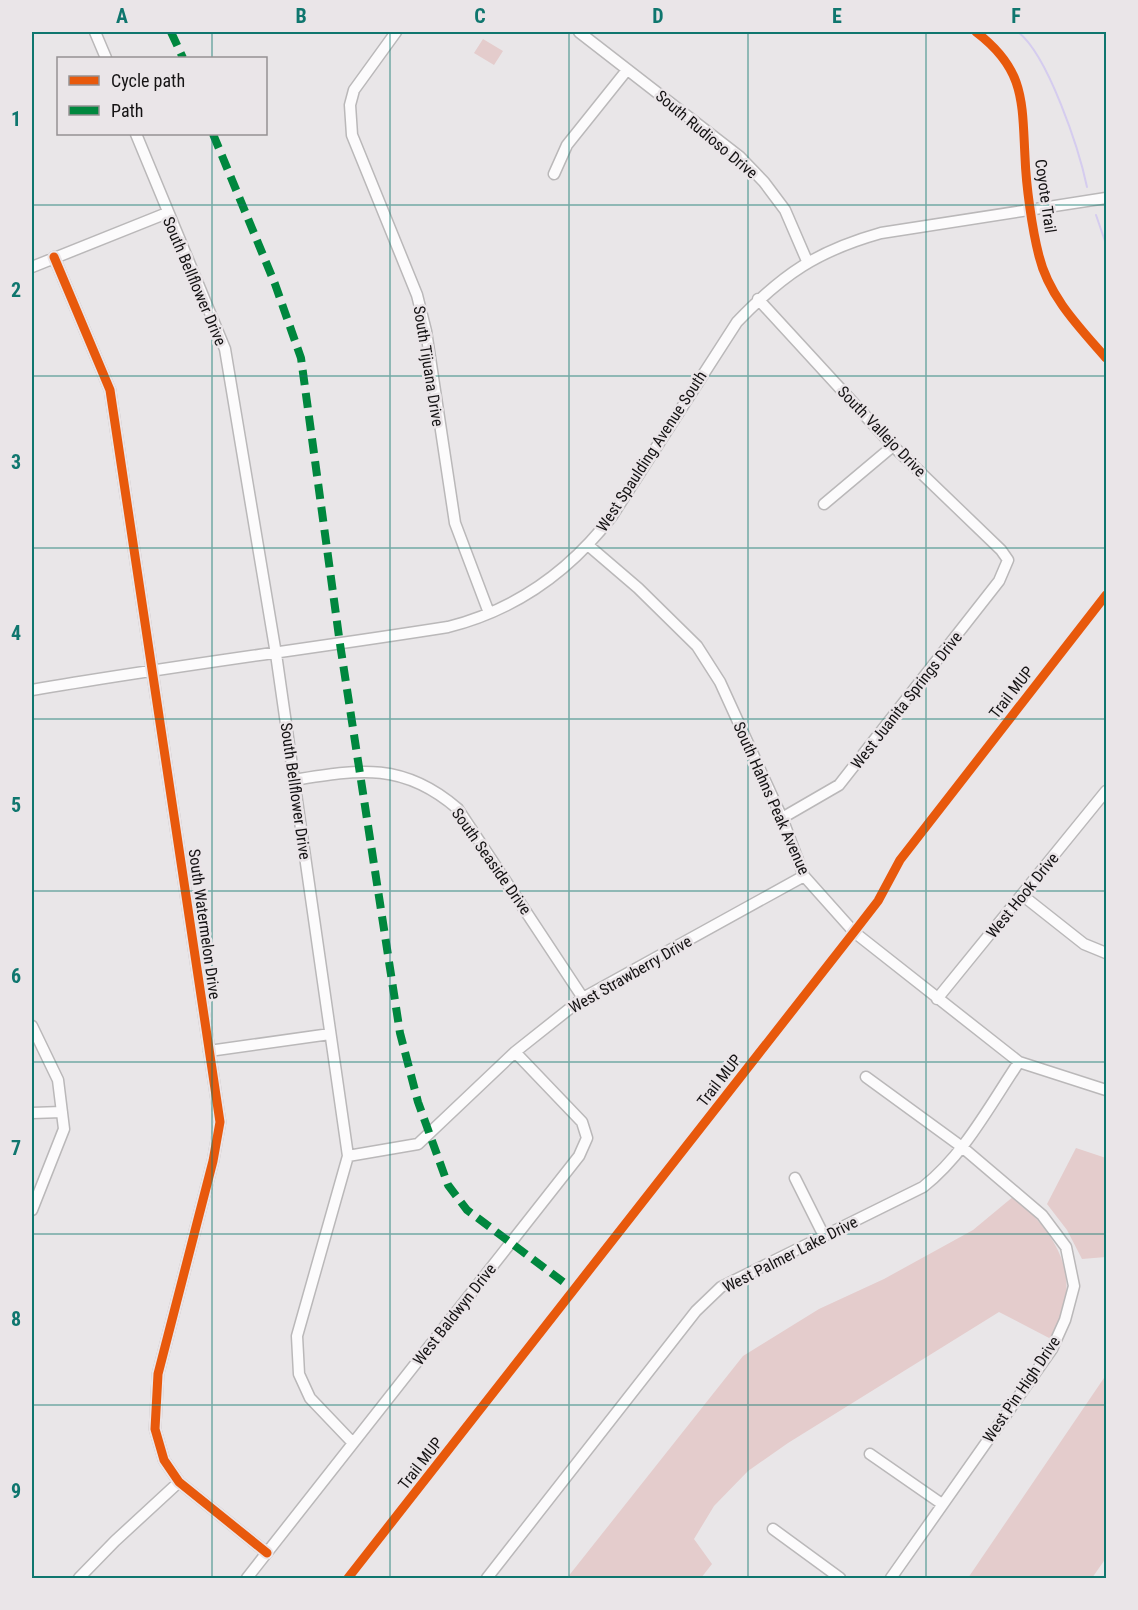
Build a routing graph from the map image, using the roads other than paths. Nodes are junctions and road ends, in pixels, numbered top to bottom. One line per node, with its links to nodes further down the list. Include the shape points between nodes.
1 (95, 32): 4 (street)
2 (396, 32): 18 (street, South Tijuana Drive, via 354,90 350,105 352,135 417,295 455,523)
3 (579, 32): 5 (street, South Rudioso Drive)
4 (106, 57)
5 (627, 70): 7 (street, via 567,145); 11 (street, South Rudioso Drive, via 740,157 764,182 784,210)
6 (136, 135): 9 (street, South Bellflower Drive)
7 (554, 174)
8 (1107, 198): 11 (street, West Spaulding Avenue South, via 881,233 848,242)
9 (167, 213): 10 (street); 19 (street, South Bellflower Drive, via 225,349)
10 (54, 257): 12 (street); 20 (street, South Watermelon Drive, via 110,390)
11 (807, 261): 13 (street, West Spaulding Avenue South)
12 (32, 267)
13 (758, 299): 14 (street, South Vallejo Drive); 16 (street, West Spaulding Avenue South, via 718,348)
14 (894, 446): 15 (street); 17 (street, South Vallejo Drive)
15 (824, 504)
16 (589, 546): 18 (street, West Spaulding Avenue South, via 538,588); 24 (street, South Hahns Peak Avenue, via 697,646 720,682)
17 (1008, 560): 24 (street, West Juanita Springs Drive, via 999,581 839,784)
18 (489, 613): 19 (street, West Spaulding Avenue South, via 448,627)
19 (276, 654): 20 (street, West Spaulding Avenue South); 22 (street, South Bellflower Drive)
20 (152, 669): 21 (street, West Spaulding Avenue South); 32 (street, South Watermelon Drive)
21 (32, 690)
22 (294, 780): 28 (street, South Seaside Drive, via 352,770 402,776 435,789 458,809); 31 (street, South Bellflower Drive)
23 (1107, 791): 26 (street, West Hook Drive)
24 (782, 818): 25 (street, South Hahns Peak Avenue)
25 (804, 876): 28 (street, West Strawberry Drive); 29 (street, South Hahns Peak Avenue, via 854,932)
26 (1022, 895): 27 (street, via 1084,944); 29 (street, West Hook Drive)
27 (1107, 953)
28 (583, 998): 33 (street, West Strawberry Drive)
29 (937, 999): 34 (street, South Hahns Peak Avenue)
30 (32, 1026): 37 (street, via 58,1080)
31 (330, 1034): 32 (street); 40 (street, South Bellflower Drive)
32 (209, 1051): 46 (street, South Watermelon Drive, via 220,1122 155,1393 158,1444)
33 (515, 1052): 40 (street, West Strawberry Drive, via 418,1144); 44 (street, West Baldwyn Drive, via 582,1122 587,1138 579,1156)
34 (1019, 1062): 36 (street, South Hahns Peak Avenue); 39 (street, West Palmer Lake Drive)
35 (866, 1077): 39 (street, West Pin High Drive)
36 (1107, 1090)
37 (62, 1112): 38 (street); 42 (street, via 64,1130)
38 (32, 1113)
39 (962, 1147): 43 (street, West Palmer Lake Drive, via 924,1187); 47 (street, West Pin High Drive, via 1042,1215 1066,1247 1074,1286 1052,1349)
40 (348, 1156): 44 (street, South Bellflower Drive, via 297,1336 299,1374 310,1398)
41 (795, 1178): 43 (street)
42 (32, 1210)
43 (824, 1236): 52 (street, West Palmer Lake Drive, via 721,1287 696,1311)
44 (352, 1442): 49 (street, West Baldwyn Drive)
45 (870, 1454): 47 (street)
46 (179, 1482): 49 (street, South Watermelon Drive); 50 (street)
47 (942, 1504): 54 (street, West Pin High Drive)
48 (773, 1529): 53 (street)
49 (267, 1553): 51 (street, West Baldwyn Drive)
50 (79, 1578)
51 (247, 1578)
52 (487, 1578)
53 (840, 1578)
54 (891, 1578)

